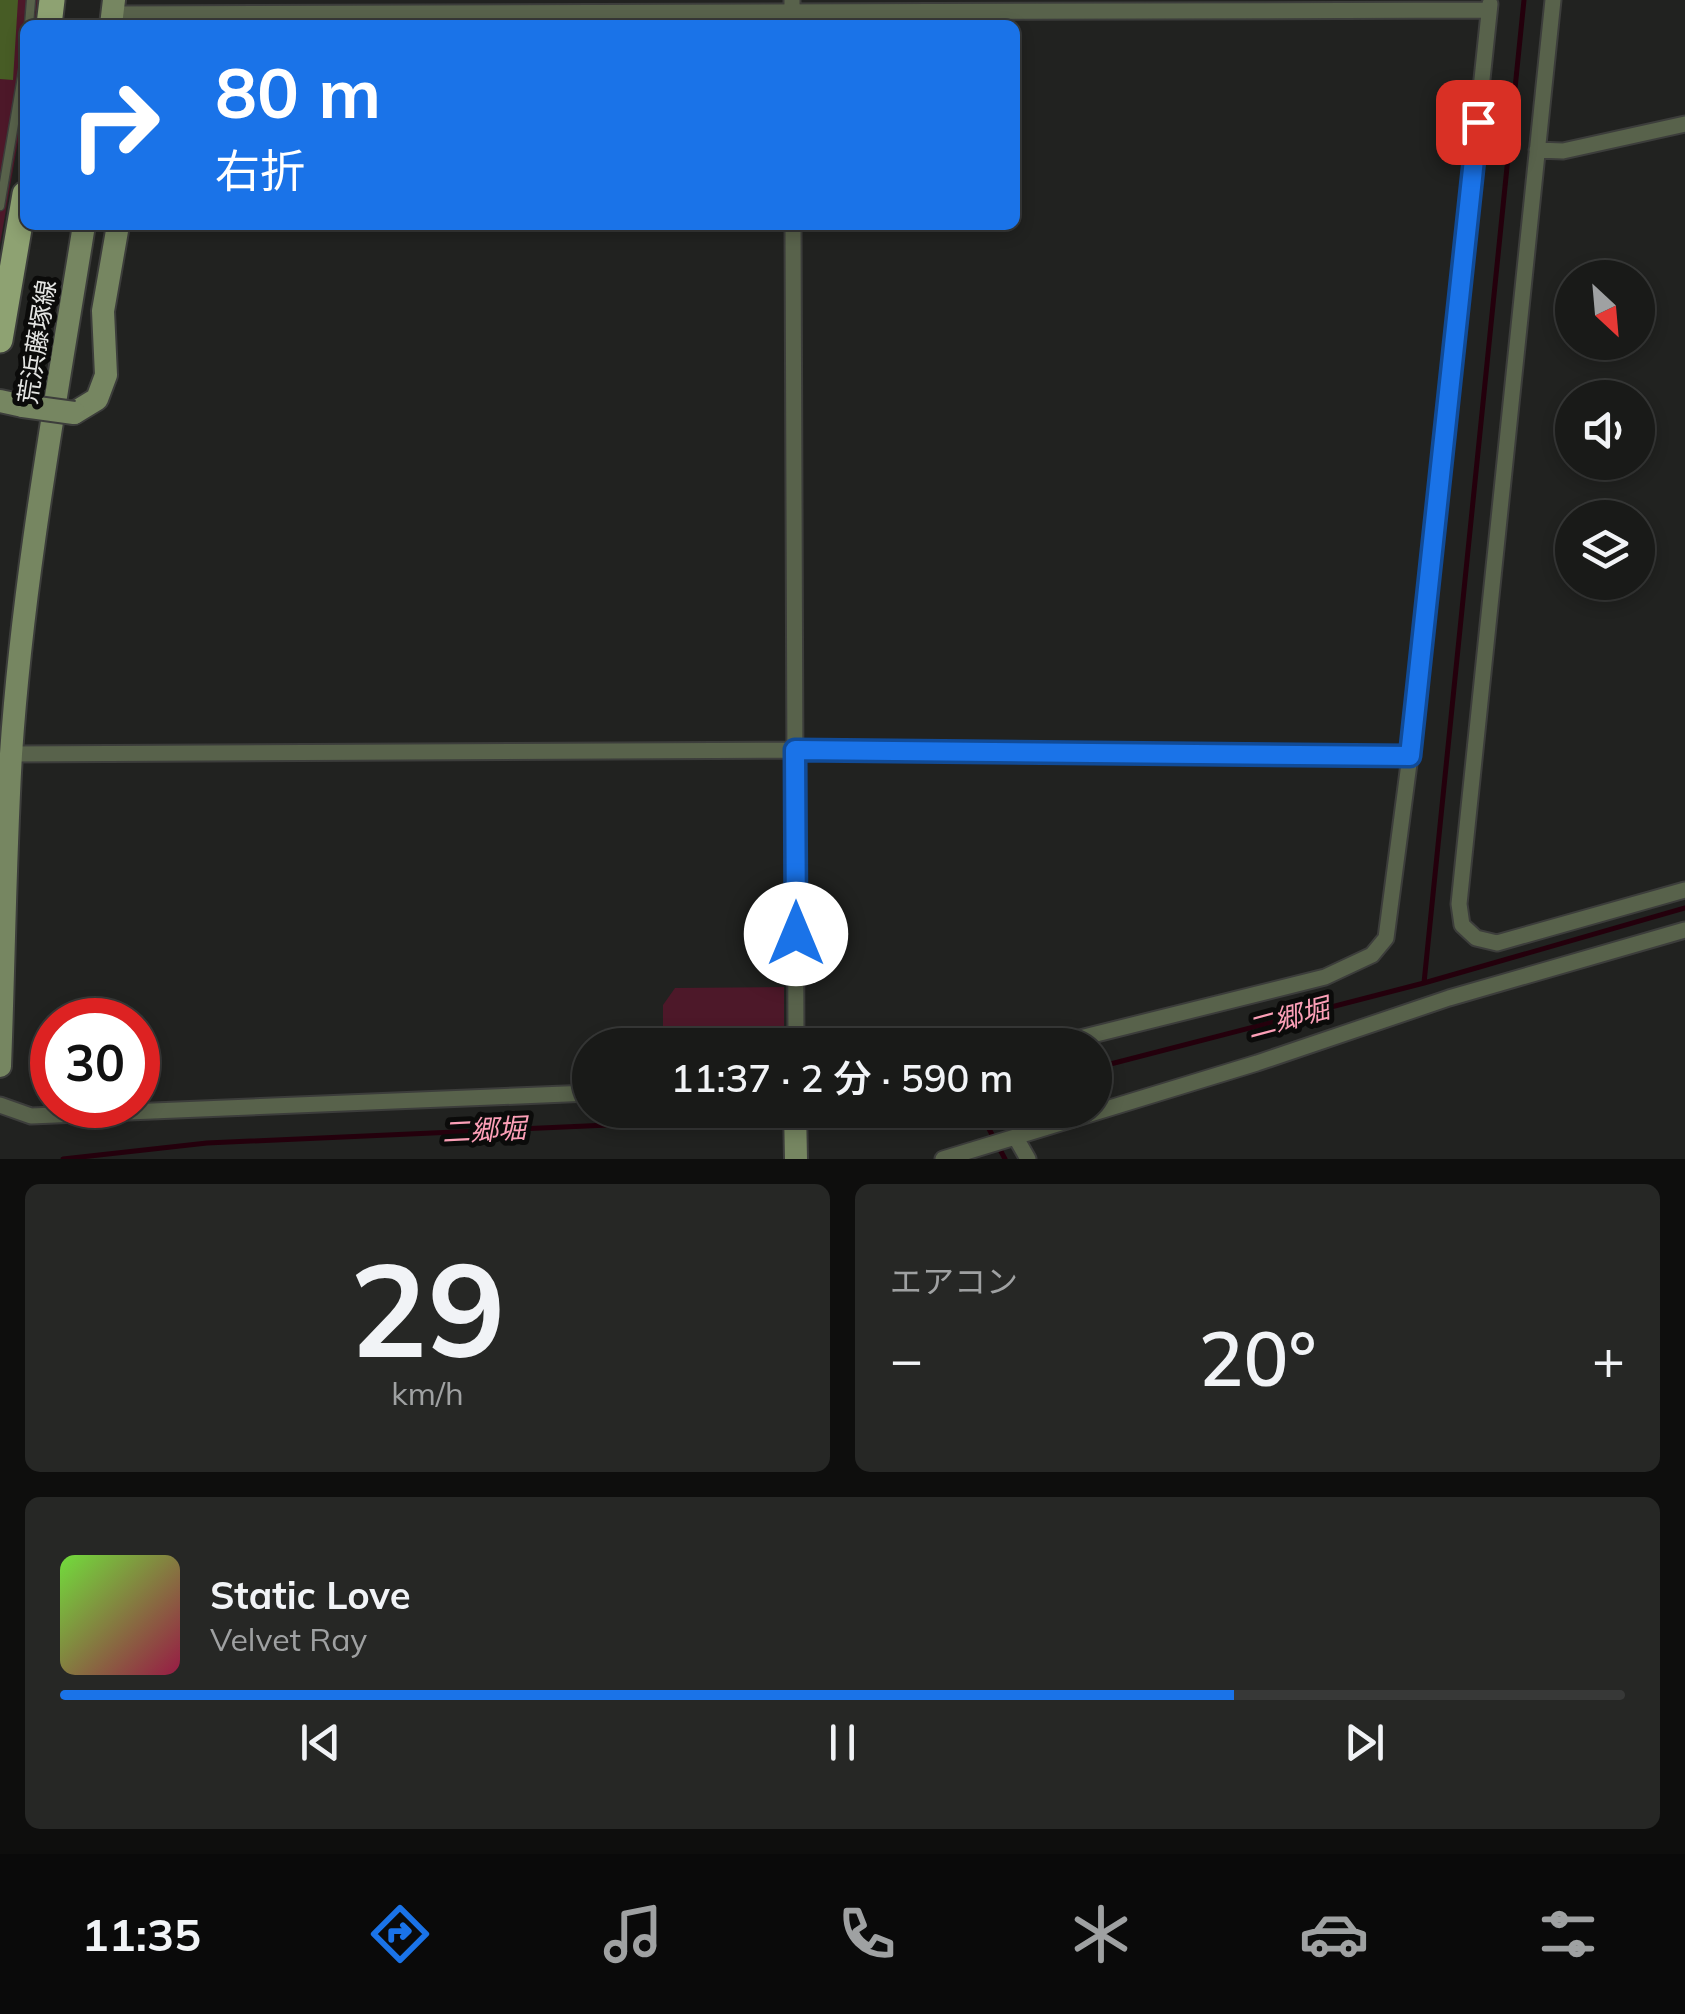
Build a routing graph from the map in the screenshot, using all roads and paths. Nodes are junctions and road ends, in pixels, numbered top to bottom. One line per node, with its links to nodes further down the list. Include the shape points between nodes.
1 (1553, 0): 7 (street)
2 (1490, 5): 3 (street); 17 (street)
3 (792, 12): 4 (street)
4 (112, 13)
5 (20, 88): 8 (lane)
6 (1685, 124): 7 (street, via 1563,151)
7 (1537, 150): 18 (street, via 1459,904 1462,925 1476,938 1497,943)
8 (0, 206)
9 (20, 223): 13 (main road)
10 (83, 230): 16 (street, 荒浜藤塚線, via 49,441)
11 (117, 230): 14 (street, bridge, via 103,311 106,375 97,399 74,413)
12 (793, 230): 15 (street)
13 (0, 340)
14 (12, 403)
15 (795, 750): 16 (street); 17 (street); 20 (street)
16 (11, 754): 22 (street, 荒浜藤塚線)
17 (1410, 756): 21 (street, via 1392,919 1372,955 1325,977)
18 (1685, 890)
19 (1685, 930): 26 (street)
20 (796, 1028)
21 (1112, 1030)
22 (0, 1066)
23 (572, 1094): 24 (street, via 32,1116)
24 (0, 1106)
25 (795, 1128): 28 (street)
26 (1011, 1139): 27 (street); 29 (street)
27 (959, 1155)
28 (796, 1159)
29 (1028, 1159)

